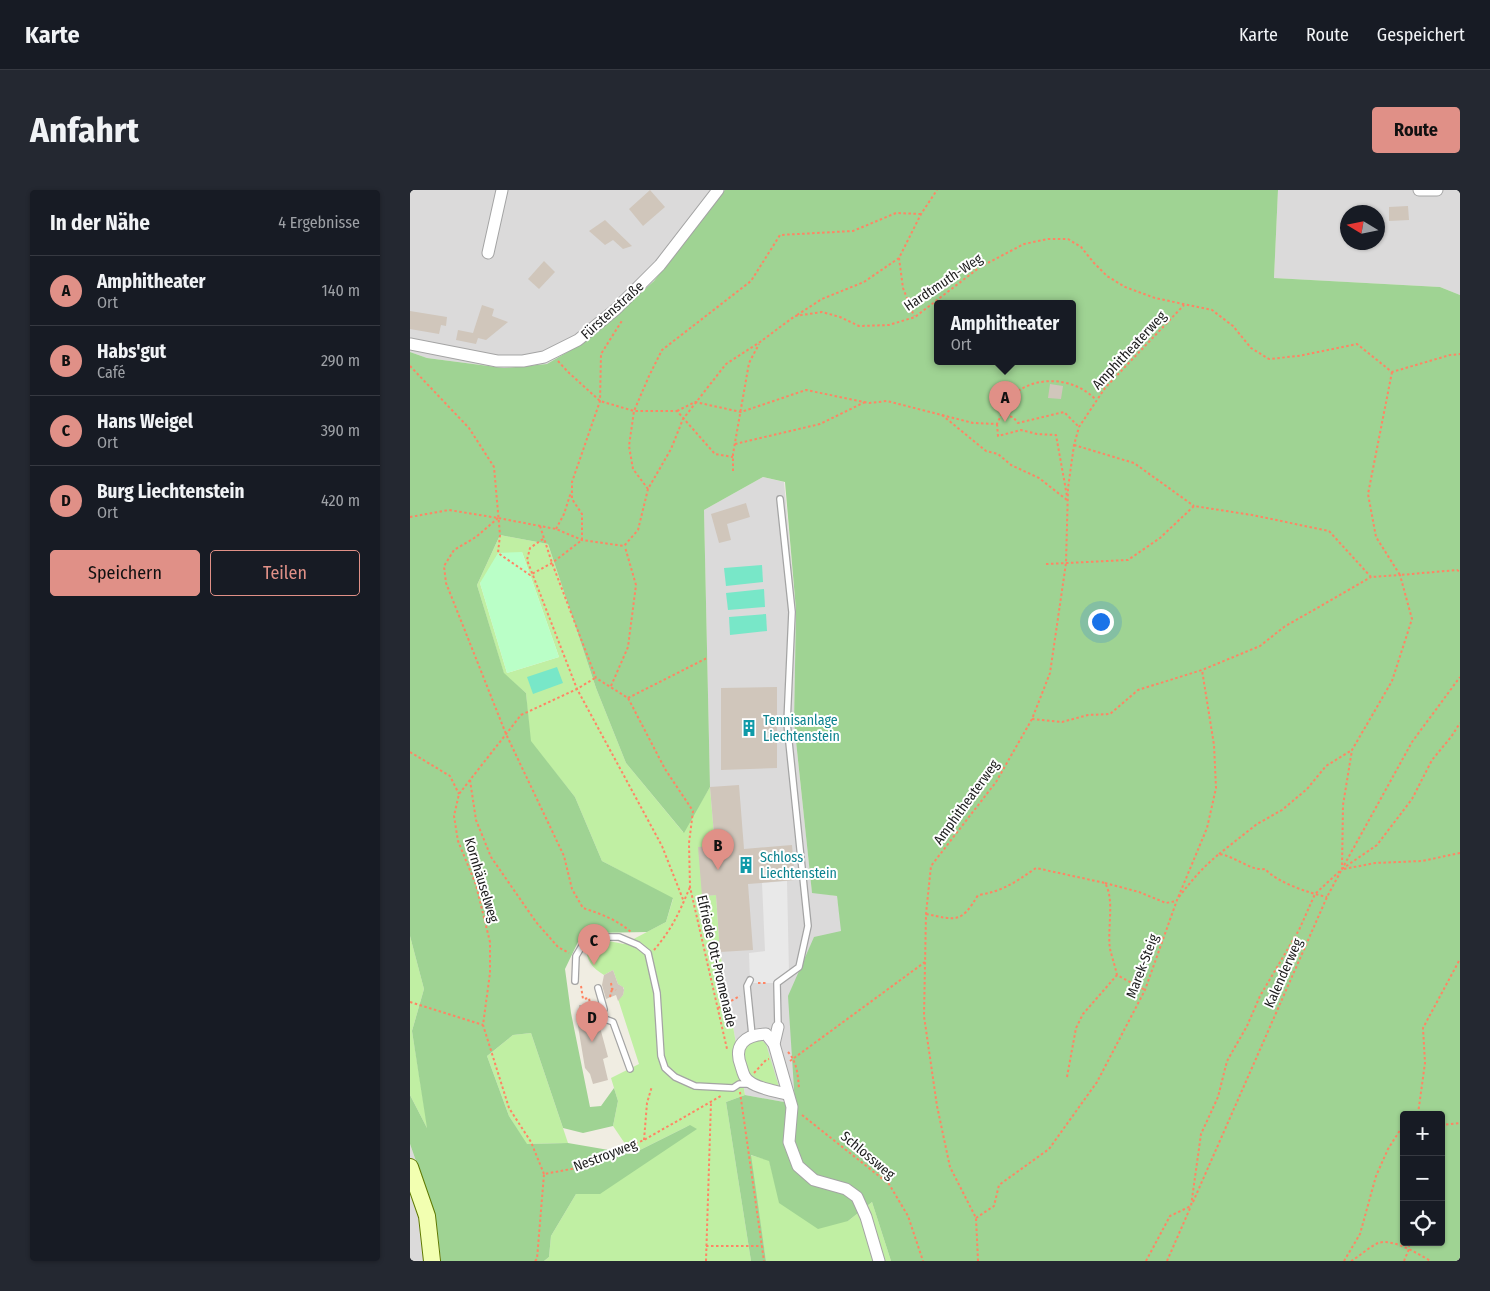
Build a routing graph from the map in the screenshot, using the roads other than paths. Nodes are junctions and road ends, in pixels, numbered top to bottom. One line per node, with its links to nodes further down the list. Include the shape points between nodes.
1 (502, 190): 5 (street)
2 (718, 190): 6 (street, Fürstenstraße, via 660,265 615,310 578,340 552,354 523,361 496,362)
3 (1419, 190): 4 (street)
4 (1436, 190)
5 (488, 253)
6 (410, 344)
7 (780, 500): 13 (lane, via 792,612 787,723 808,926 799,967 777,984)
8 (750, 980): 14 (lane, via 747,986)
9 (575, 981): 17 (lane, via 576,956 585,941 619,937 638,945 648,953 657,993 661,1056 665,1068 675,1078 695,1086 733,1088)
10 (598, 988): 11 (lane)
11 (604, 1009)
12 (605, 1019): 16 (lane, via 613,1022)
13 (778, 1027): 15 (street)
14 (752, 1035): 15 (street, via 766,1034); 17 (street, via 740,1046 737,1056)
15 (774, 1044): 18 (street)
16 (630, 1069)
17 (746, 1082): 18 (street)
18 (788, 1094): 21 (street, via 792,1108 789,1142 798,1166 814,1180 846,1189 857,1197)
19 (410, 1167): 20 (main road, via 426,1216)
20 (432, 1261)
21 (879, 1261)

